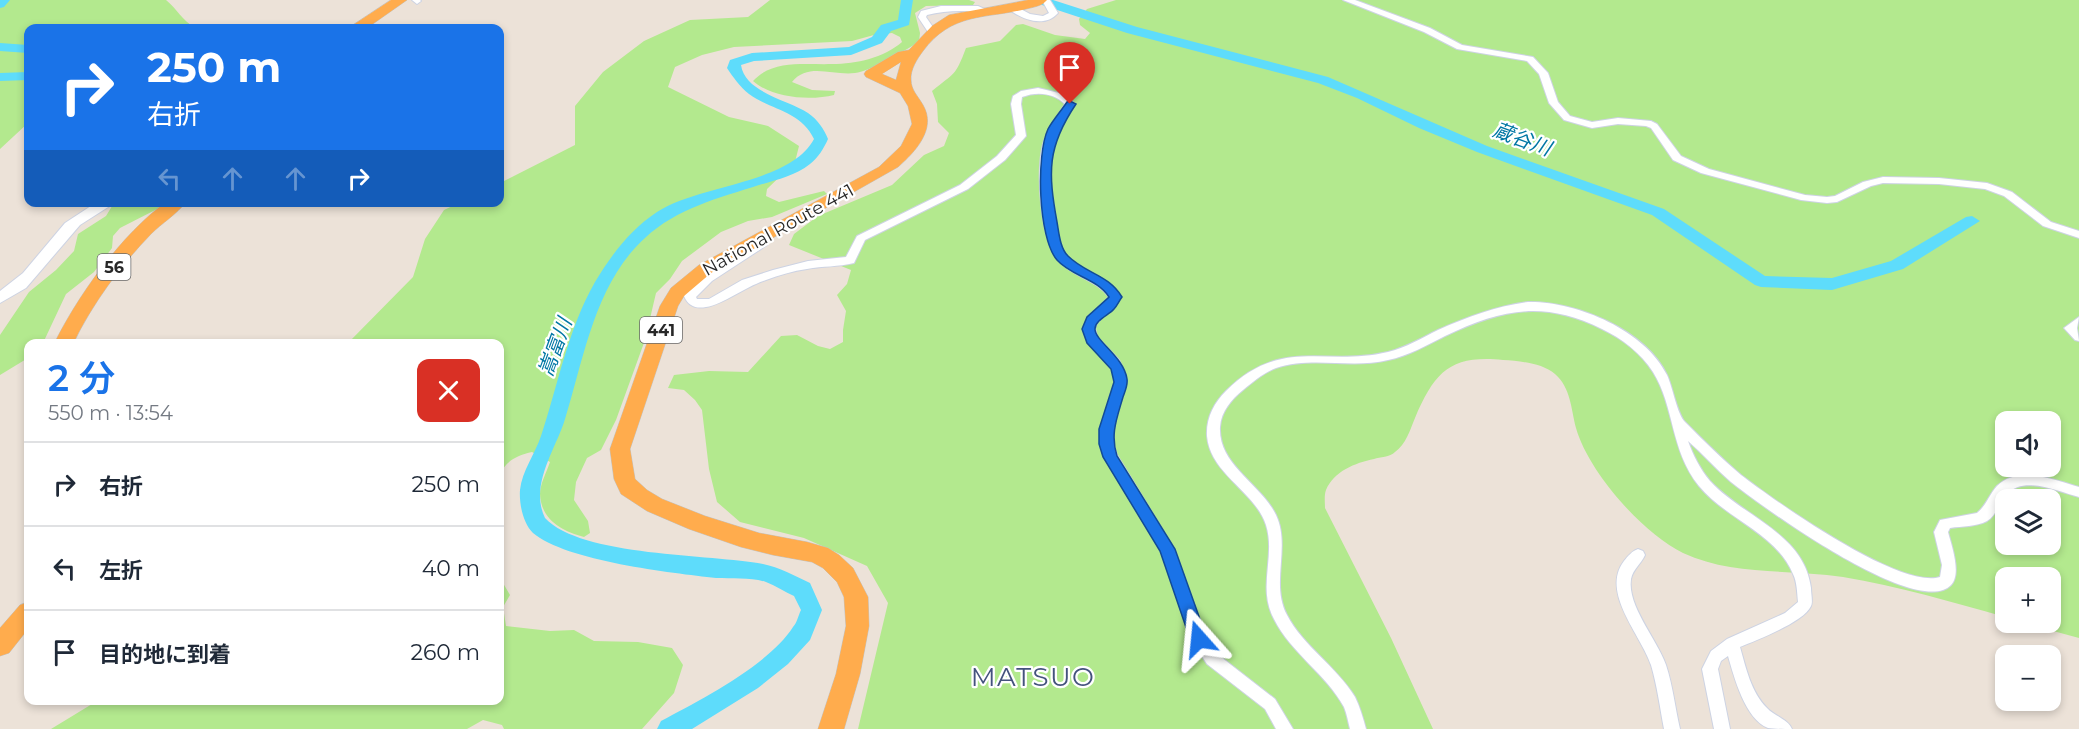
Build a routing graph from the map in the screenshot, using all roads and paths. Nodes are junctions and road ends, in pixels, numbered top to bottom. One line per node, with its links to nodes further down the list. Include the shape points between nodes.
1 (400, 0): 6 (highway)
2 (1040, 0): 5 (highway)
3 (1046, 0): 5 (street, via 1054,13 1043,20)
4 (1347, 0): 13 (street, via 1460,47 1530,59 1543,72 1554,104 1567,118 1592,125 1648,123 1677,158 1706,171 1805,198 1827,200 1883,180 1987,186 2008,194 2047,224)
5 (1010, 8): 9 (highway, via 952,19 942,24)
6 (372, 18): 7 (main road); 8 (highway)
7 (358, 24)
8 (364, 24)
9 (914, 54): 10 (highway, via 903,72); 10 (highway, via 903,55 870,74)
10 (906, 90): 14 (highway, National Route 441 / 441, via 918,107 920,125 915,140 902,156 885,170)
11 (100, 207): 15 (main road, via 66,230 30,277)
12 (170, 207): 18 (highway, 56, via 136,237)
13 (2079, 235)
14 (763, 238): 25 (highway, National Route 441 / 441, via 705,269 677,292 620,449 621,469 629,488 647,501 744,538 826,558 844,574 856,596 858,628); 26 (street, via 763,243 699,286 690,296 692,302 711,304 747,282 808,265 850,260 861,238 964,188 1001,159 1021,136 1018,96 1035,91 1067,99 1070,104 1048,145 1045,190 1061,256 1110,288 1115,297 1088,329 1091,339 1118,368 1121,382 1106,429 1108,450 1167,549 1199,639 1212,659 1270,704)
15 (0, 298)
16 (2079, 321): 17 (street, via 2070,328)
17 (2079, 337)
18 (66, 339)
19 (1674, 419): 20 (street, via 1736,478 1822,538 1892,577 1920,584 1938,585 1946,581 1949,565 1941,532 1945,524 1979,519 2003,488 2019,481); 24 (street, via 1694,470 1707,486 1771,536 1801,576 1805,604 1790,617); 27 (street, via 1660,374 1630,341 1598,323 1541,306 1487,316 1388,357 1280,363 1260,371 1235,390 1214,422 1214,440 1224,461 1270,516 1276,559 1270,594 1278,614 1351,704)
20 (2079, 492)
21 (1638, 555): 28 (street, via 1629,562 1623,576 1624,590 1658,662)
22 (24, 617): 23 (highway)
23 (0, 645)
24 (1732, 645): 29 (street, via 1716,656 1710,669); 30 (street, via 1755,708 1768,722)
25 (831, 729)
26 (1285, 729)
27 (1358, 729)
28 (1672, 729)
29 (1722, 729)
30 (1784, 729)

